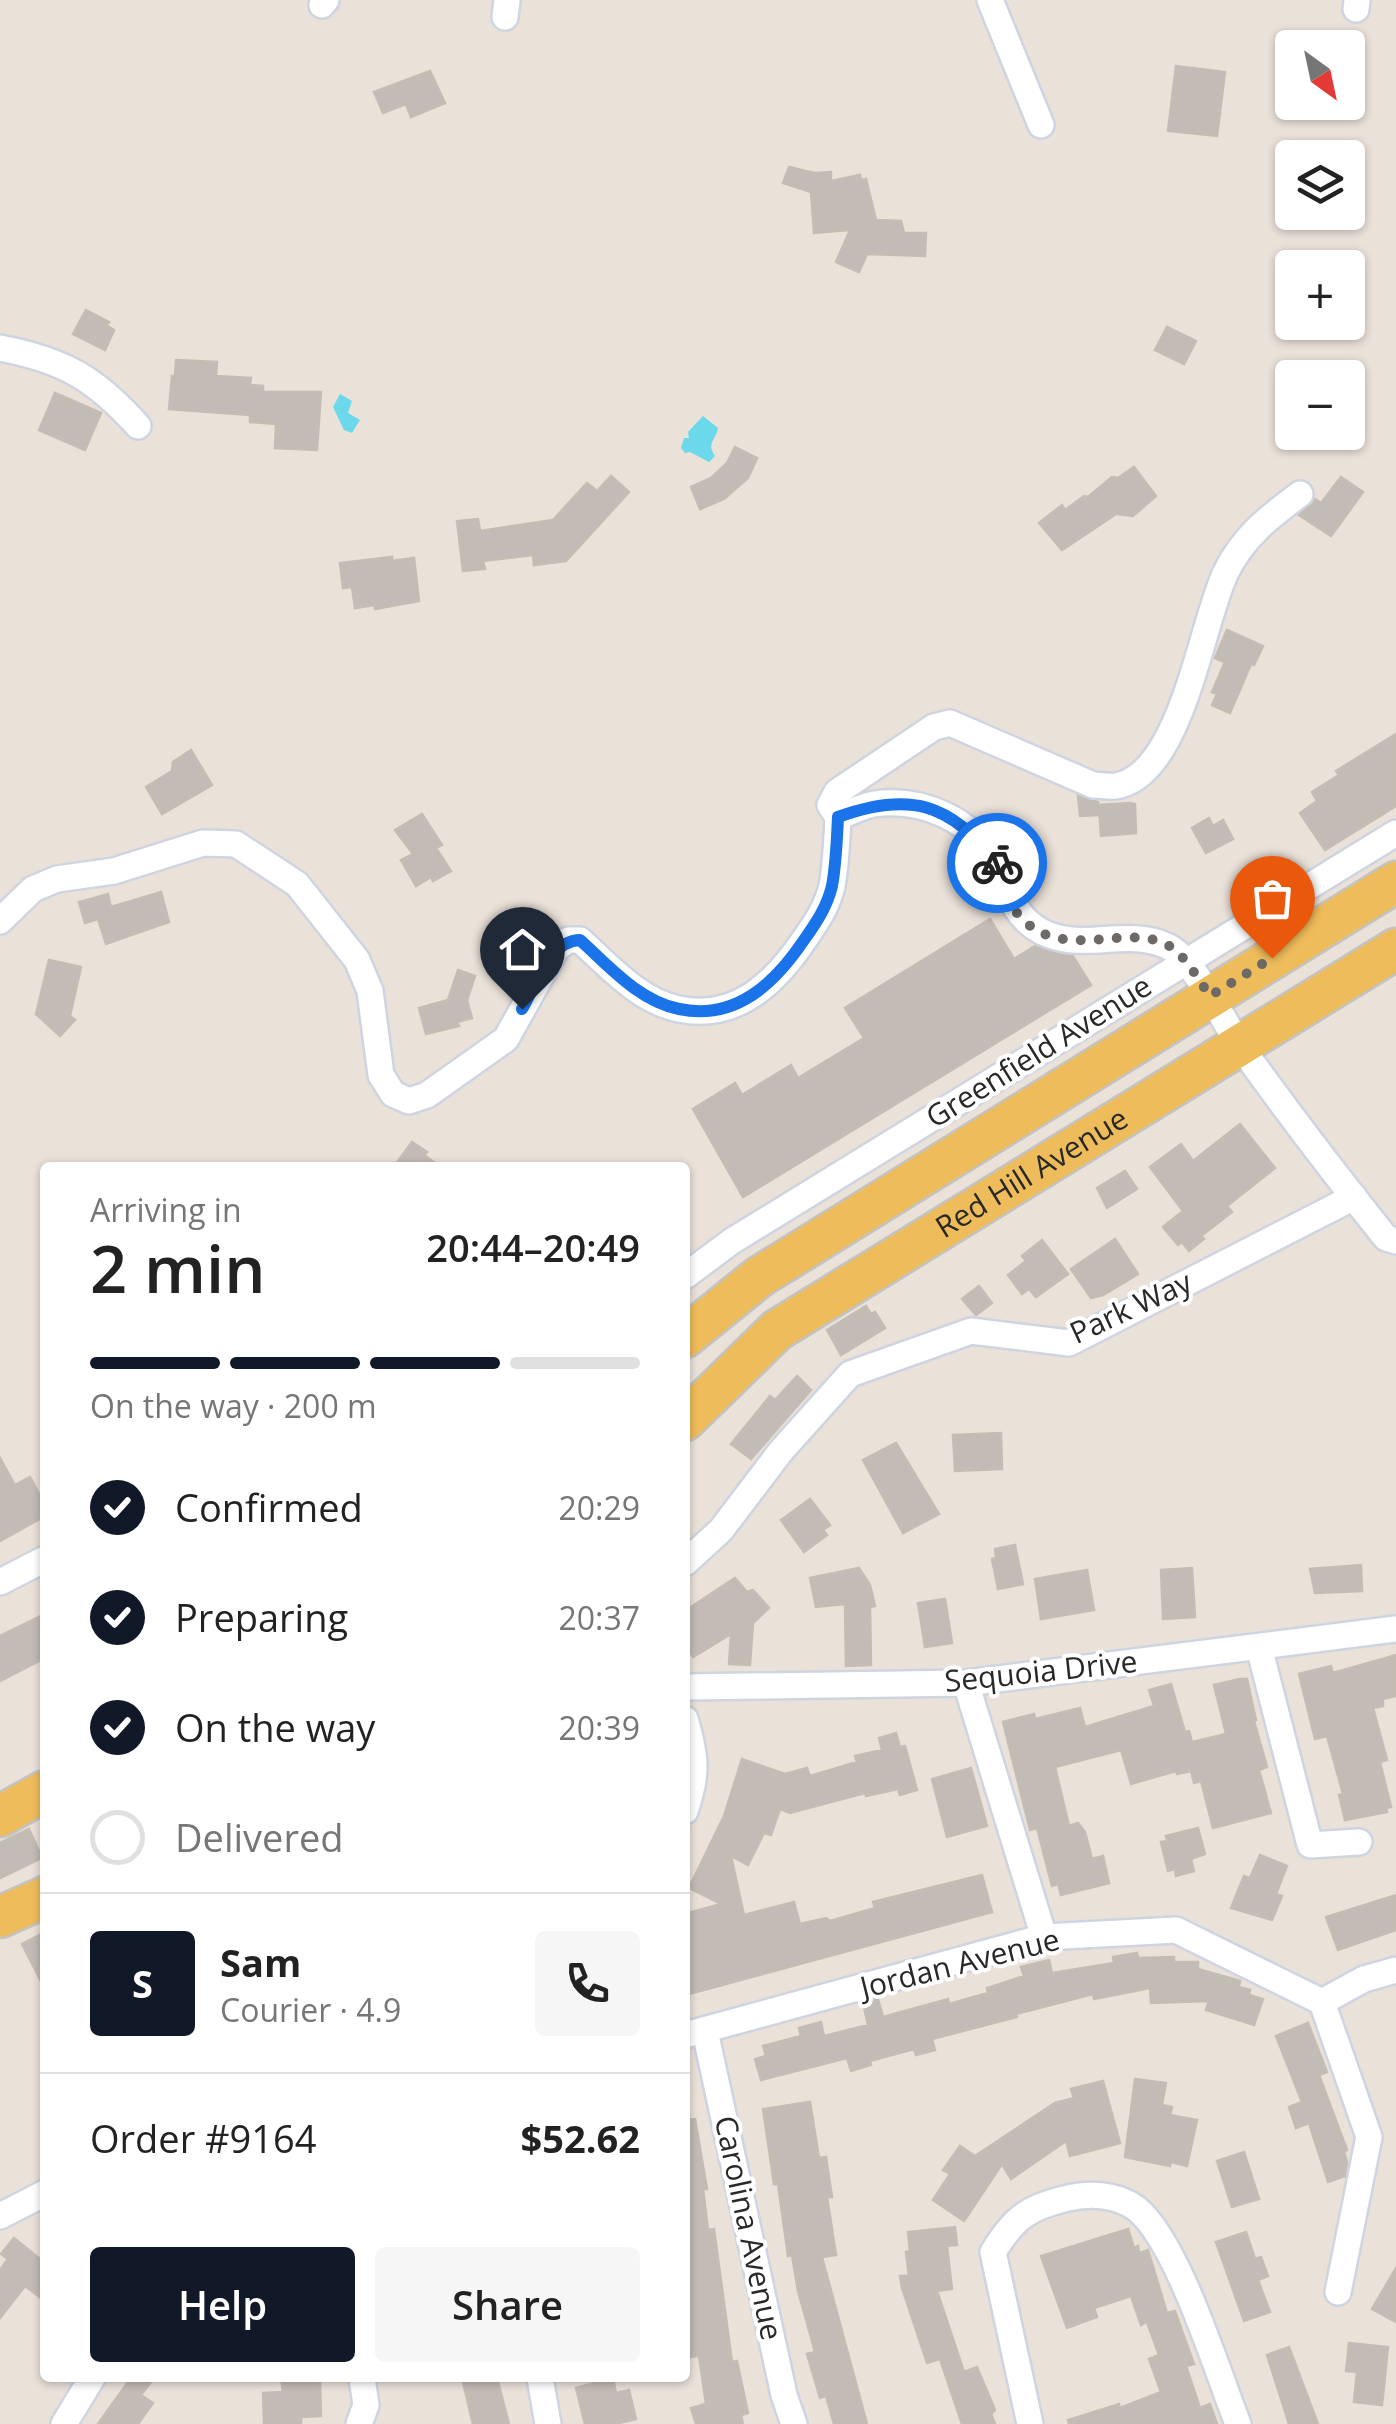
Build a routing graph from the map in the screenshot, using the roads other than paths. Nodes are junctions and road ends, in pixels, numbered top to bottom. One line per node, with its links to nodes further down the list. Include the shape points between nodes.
1 (990, 0): 2 (street)
2 (1041, 125)
3 (0, 348): 4 (street, via 52,359 109,394)
4 (138, 426)
5 (1300, 494): 6 (street, via 1254,529 1226,572 1168,742 1146,770 1119,786 1093,785 950,723 837,792 830,805)
6 (838, 817): 9 (street, via 832,888 822,914 769,985 716,1012 678,1009 642,993 580,940 568,940 556,949 506,1039 427,1095 409,1100 394,1094 381,1074 370,992 356,960 296,884 236,844 203,843 114,871 57,879 32,889); 11 (street, via 873,804 946,814 999,864 1017,912 1038,930 1074,942 1141,938 1170,946)
7 (1396, 833): 11 (street, Greenfield Avenue)
8 (1396, 882): 12 (main road, Red Hill Avenue)
9 (0, 921)
10 (1396, 949): 13 (main road, Red Hill Avenue)
11 (1185, 962): 12 (street); 16 (street, Greenfield Avenue)
12 (1210, 996): 13 (street); 17 (main road, Red Hill Avenue, via 759,1277)
13 (1239, 1045): 14 (street); 18 (main road, Red Hill Avenue, via 777,1330)
14 (1354, 1198): 15 (street, via 1386,1238); 19 (street, Park Way, via 1068,1343 971,1331 850,1374)
15 (1396, 1240)
16 (690, 1272)
17 (690, 1333)
18 (690, 1415)
19 (690, 1558)
20 (40, 1562): 21 (street)
21 (0, 1582)
22 (1396, 1629): 23 (street, Sequoia Drive)
23 (1260, 1647): 24 (street, Sequoia Drive); 30 (street, via 1310,1846)
24 (966, 1683): 25 (street, Sequoia Drive); 33 (street)
25 (690, 1687)
26 (690, 1737): 28 (street, via 696,1758)
27 (40, 1794): 29 (main road)
28 (690, 1797)
29 (0, 1816)
30 (1358, 1842)
31 (40, 1899): 32 (main road)
32 (0, 1917)
33 (1044, 1937): 35 (street, Jordan Avenue, via 1176,1930); 36 (street, Jordan Avenue)
34 (1396, 1970): 35 (street)
35 (1322, 2002): 39 (street, via 1369,2137)
36 (695, 2033): 46 (street, Carolina Avenue)
37 (40, 2195): 38 (street)
38 (0, 2216)
39 (1338, 2292)
40 (90, 2382): 43 (street)
41 (363, 2382): 44 (street, via 366,2404)
42 (541, 2382): 45 (street)
43 (64, 2424)
44 (359, 2424)
45 (548, 2424)
46 (794, 2424)
47 (1030, 2424): 48 (street, via 993,2252 1010,2226 1036,2206 1091,2192 1136,2208 1172,2256)
48 (1238, 2424)

